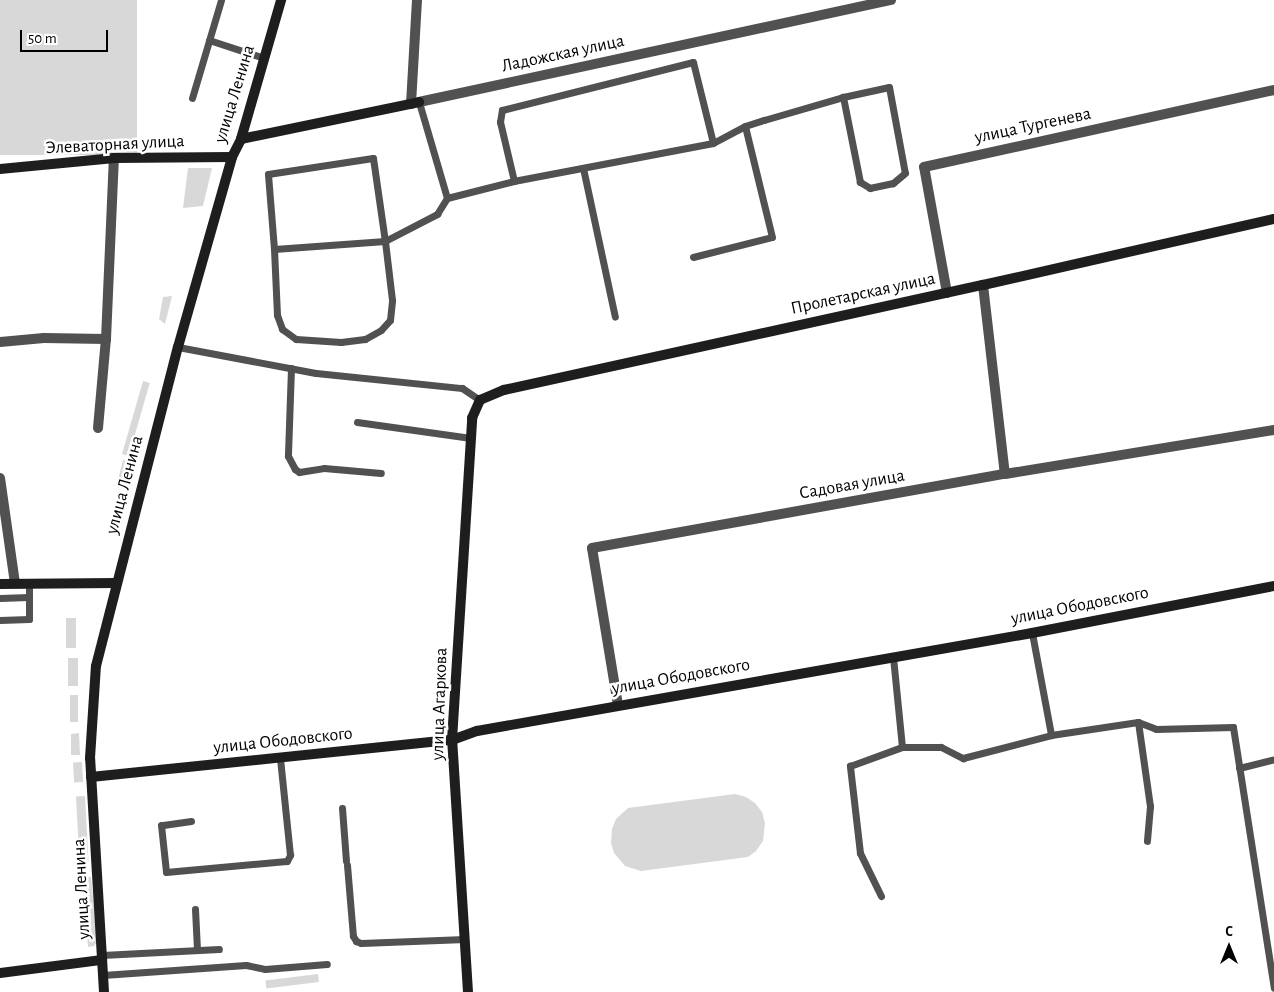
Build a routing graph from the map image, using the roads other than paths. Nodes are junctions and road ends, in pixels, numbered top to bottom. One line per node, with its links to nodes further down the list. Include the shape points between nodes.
1 (221, 0): 5 (lane)
2 (281, 0): 6 (street, улица Ленина)
3 (417, 0): 10 (street)
4 (891, 0): 10 (street, Ладожская улица)
5 (210, 40): 6 (lane); 9 (lane)
6 (264, 58): 12 (street, улица Ленина)
7 (1274, 90): 25 (street, улица Тургенева, via 924,167)
8 (843, 97): 8 (lane, via 889,87 905,173 893,183 870,188 860,182); 11 (lane)
9 (192, 98)
10 (415, 103): 12 (street, Ладожская улица); 19 (lane)
11 (745, 126): 13 (lane); 23 (lane, via 772,237)
12 (242, 139): 14 (street, улица Ленина)
13 (713, 143): 16 (lane); 18 (lane, via 693,62 502,110 500,122)
14 (232, 157): 15 (street, Элеваторная улица); 29 (street, улица Ленина)
15 (114, 158): 17 (street, Элеваторная улица); 27 (street)
16 (583, 168): 18 (lane); 26 (lane)
17 (0, 169)
18 (514, 181): 19 (lane)
19 (447, 198): 21 (lane, via 437,214)
20 (1274, 219): 24 (street, Пролетарская улица)
21 (385, 241): 22 (lane); 22 (lane, via 374,158 268,174); 22 (lane, via 392,300 390,320 381,330 365,339 341,342 296,339 282,329 277,315)
22 (274, 249)
23 (693, 257)
24 (983, 285): 25 (street, Пролетарская улица); 37 (street)
25 (947, 293): 31 (street, Пролетарская улица, via 504,390)
26 (615, 317)
27 (106, 339): 28 (street, via 44,338); 33 (street)
28 (0, 342)
29 (178, 347): 30 (lane); 41 (street, улица Ленина)
30 (291, 368): 31 (lane, via 462,388); 36 (lane, via 288,456 294,469 299,472 324,468)
31 (480, 400): 35 (street, улица Агаркова, via 472,418)
32 (357, 422): 35 (lane)
33 (98, 428)
34 (1274, 430): 37 (street, Садовая улица)
35 (471, 438): 53 (street, улица Агаркова)
36 (381, 473)
37 (1005, 474): 50 (street, Садовая улица, via 592,548)
38 (0, 478): 39 (street)
39 (2, 505): 40 (street)
40 (15, 583): 42 (street); 43 (street)
41 (116, 583): 43 (street); 58 (street, улица Ленина, via 96,666)
42 (0, 584)
43 (29, 584): 45 (lane)
44 (1274, 586): 48 (street, улица Ободовского)
45 (29, 597): 46 (lane); 47 (lane, via 29,619)
46 (0, 598)
47 (0, 620)
48 (1032, 632): 49 (street, улица Ободовского); 52 (lane)
49 (893, 657): 50 (street, улица Ободовского); 54 (lane)
50 (618, 705): 53 (street, улица Ободовского, via 477,731)
51 (1138, 722): 52 (lane); 57 (lane, via 1156,729 1233,727); 61 (lane, via 1150,806)
52 (1051, 735): 54 (lane, via 963,758 941,746)
53 (452, 740): 55 (street, улица Ободовского); 64 (street, улица Агаркова)
54 (902, 747): 62 (lane, via 850,766 860,853)
55 (280, 758): 58 (street, улица Ободовского); 60 (lane, via 290,855 287,861 166,872 161,825)
56 (1274, 759): 57 (lane)
57 (1239, 768): 71 (lane)
58 (91, 777): 67 (street, улица Ленина)
59 (342, 808): 64 (lane, via 356,942)
60 (191, 821)
61 (1147, 841)
62 (881, 896)
63 (196, 909): 66 (lane)
64 (465, 938): 73 (street, улица Агаркова)
65 (219, 949): 66 (lane)
66 (197, 950): 67 (lane)
67 (102, 957): 69 (street); 70 (street, улица Ленина)
68 (327, 964): 70 (lane, via 265,969 246,964)
69 (0, 973)
70 (103, 975): 72 (street, улица Ленина)
71 (1274, 988)
72 (104, 992)
73 (468, 992)

